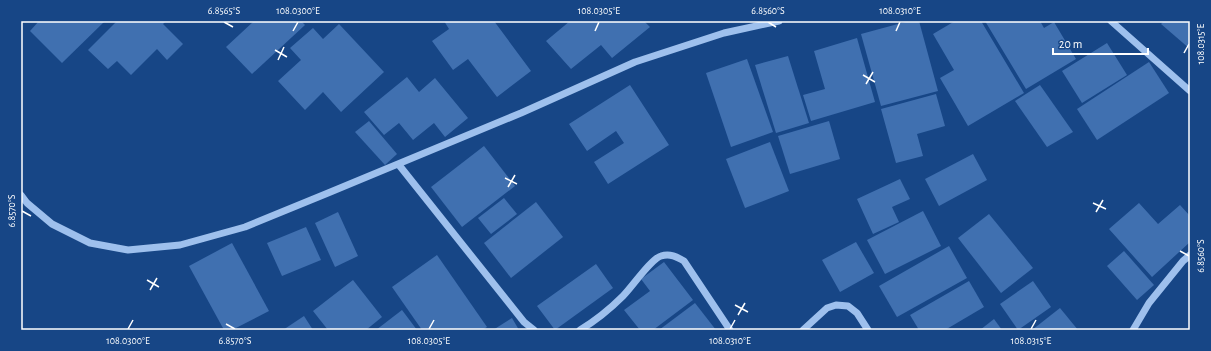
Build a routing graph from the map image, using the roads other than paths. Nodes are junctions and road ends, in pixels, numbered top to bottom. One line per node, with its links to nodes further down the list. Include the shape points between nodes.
1 (779, 21): 4 (street, via 724,33 635,62)
2 (1111, 21): 3 (street)
3 (1190, 91)
4 (399, 164): 5 (street, via 244,227 180,245 128,250 90,243 52,224 26,203); 7 (street, via 524,322)
5 (21, 195)
6 (1190, 255): 12 (street, via 1149,303)
7 (534, 330)
8 (580, 330): 9 (street, via 622,296 652,262 660,256 669,254 684,261)
9 (730, 330)
10 (803, 330): 11 (street, via 827,308 836,305 848,306 857,313)
11 (868, 330)
12 (1133, 330)

